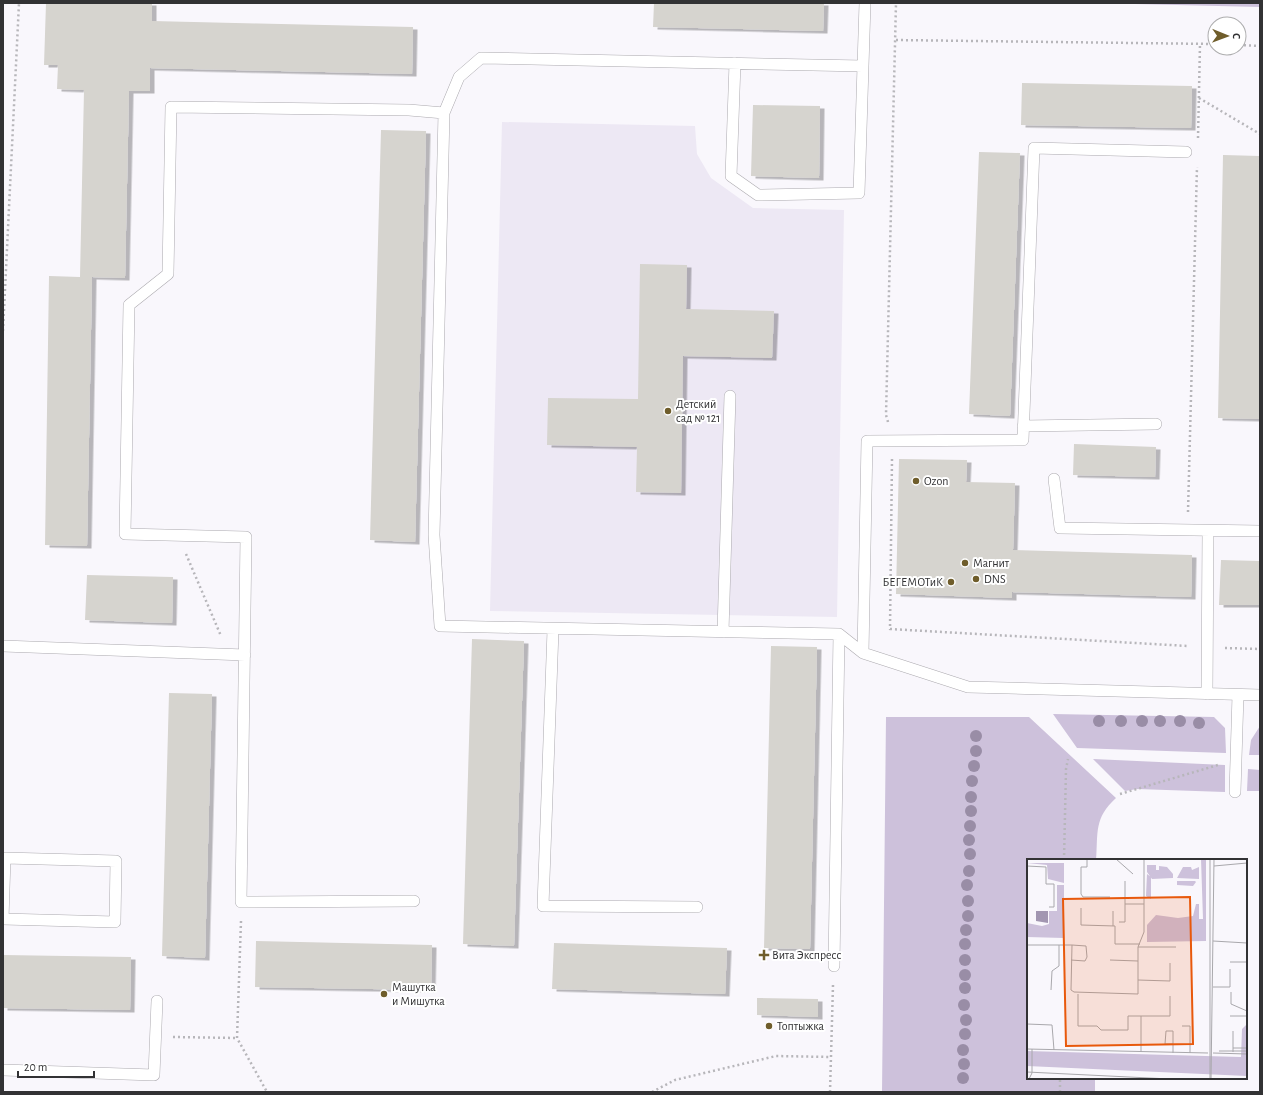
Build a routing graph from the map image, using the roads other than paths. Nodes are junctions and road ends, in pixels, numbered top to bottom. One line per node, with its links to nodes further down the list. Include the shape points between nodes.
1 (865, 3): 3 (lane)
2 (735, 63): 3 (lane); 3 (lane, via 731,176 758,195 858,193); 4 (lane, via 481,58 459,77)
3 (863, 66)
4 (444, 113): 12 (lane, via 434,535 440,626); 17 (lane, via 409,110 171,107 168,274 130,305 126,534 246,537)
5 (1186, 152): 8 (lane, via 1034,148)
6 (730, 396): 13 (lane)
7 (1156, 424): 8 (lane)
8 (1023, 426): 16 (lane, via 1023,440 867,441)
9 (1054, 479): 10 (lane, via 1060,528)
10 (1208, 531): 11 (lane); 18 (lane)
11 (1260, 531)
12 (553, 630): 13 (lane); 23 (lane, via 543,906)
13 (723, 632): 14 (lane)
14 (839, 634): 16 (lane); 25 (lane)
15 (3, 646): 17 (lane)
16 (863, 653): 18 (lane, via 968,687)
17 (245, 655): 22 (lane, via 241,902)
18 (1207, 694): 19 (lane)
19 (1238, 695): 20 (lane); 21 (lane)
20 (1260, 695)
21 (1235, 792)
22 (414, 901)
23 (697, 907)
24 (3, 919): 24 (lane, via 115,922 116,861 5,858)
25 (834, 966)
26 (157, 1001): 27 (lane, via 154,1075)
27 (3, 1070)

